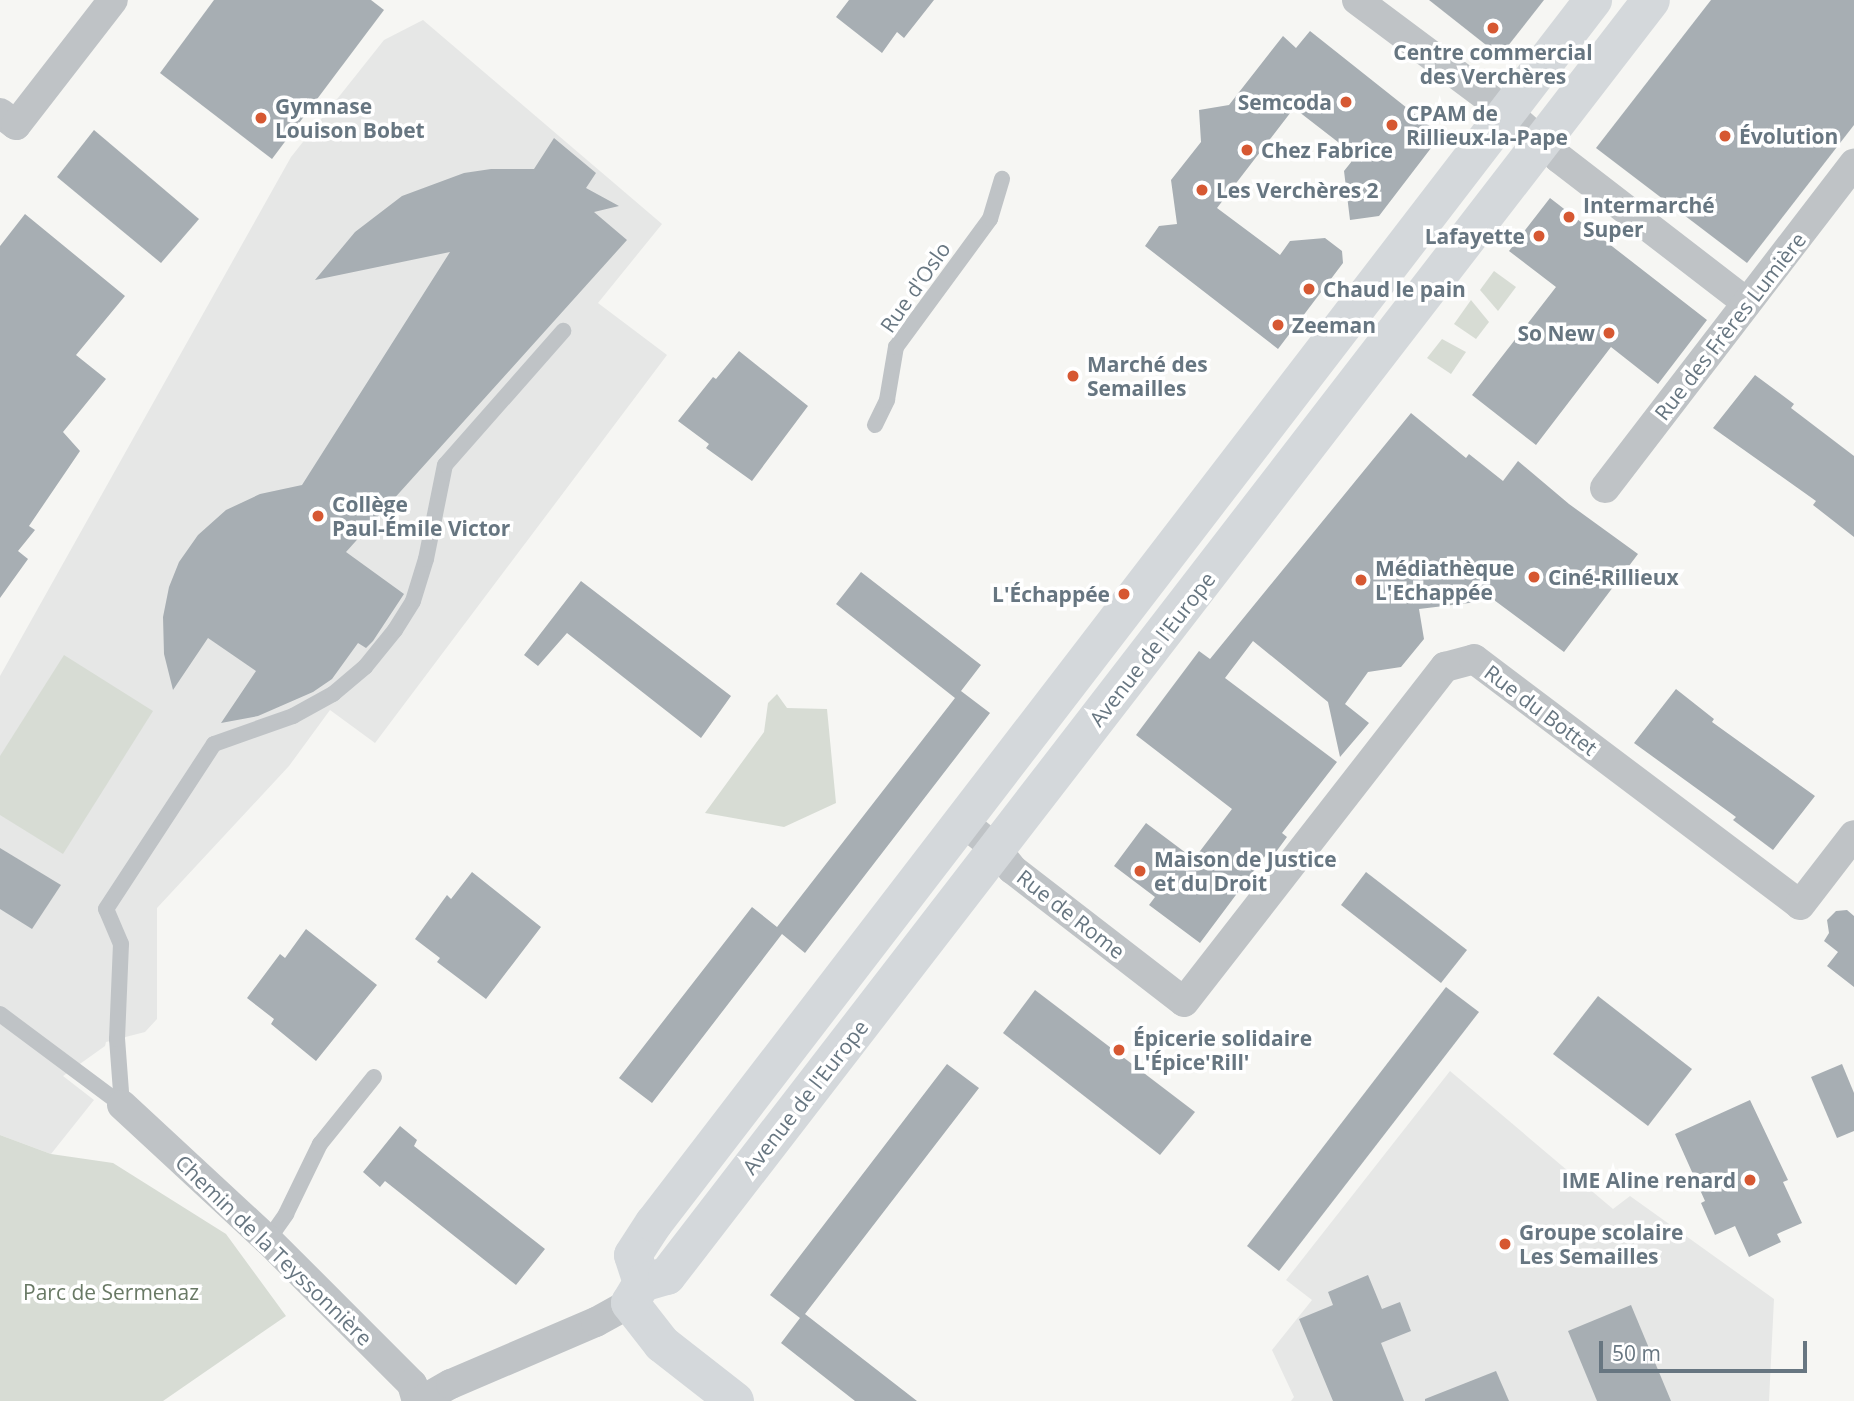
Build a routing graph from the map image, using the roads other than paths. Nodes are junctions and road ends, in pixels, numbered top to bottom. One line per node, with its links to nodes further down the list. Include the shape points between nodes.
1 (113, 0): 6 (street)
2 (1357, 0): 5 (street)
3 (1593, 0): 5 (street, Avenue de l'Europe)
4 (1651, 0): 7 (street, Avenue de l'Europe)
5 (1506, 111): 7 (street); 14 (street, Avenue de l'Europe)
6 (5, 128)
7 (1542, 142): 10 (street); 16 (street, Avenue de l'Europe)
8 (1854, 164): 10 (street, Rue des Frères Lumière)
9 (1002, 179): 12 (lane, Rue d'Oslo, via 990,219 896,347 887,400)
10 (1747, 303): 13 (street, Rue des Frères Lumière)
11 (563, 331): 20 (lane, via 445,465 426,559 413,601 395,630 365,667 333,694 293,716 214,744 106,909 121,944 117,1039)
12 (875, 425)
13 (1605, 488)
14 (963, 822): 16 (street, Rue de Rome); 22 (street, Avenue de l'Europe, via 654,1223 633,1255)
15 (1854, 835): 17 (street, Rue du Bottet, via 1800,905 1474,660 1445,667)
16 (996, 849): 17 (street, Rue de Rome, via 1012,869); 22 (street, Avenue de l'Europe, via 667,1276)
17 (1185, 1002)
18 (0, 1013): 20 (lane)
19 (373, 1077): 21 (lane, via 320,1144)
20 (122, 1105): 21 (street, Chemin de la Teyssonnière)
21 (268, 1240): 23 (street, Chemin de la Teyssonnière, via 412,1384)
22 (636, 1293): 23 (street, Avenue de l'Europe, via 596,1322); 24 (street, via 662,1344)
23 (419, 1401)
24 (734, 1401)

